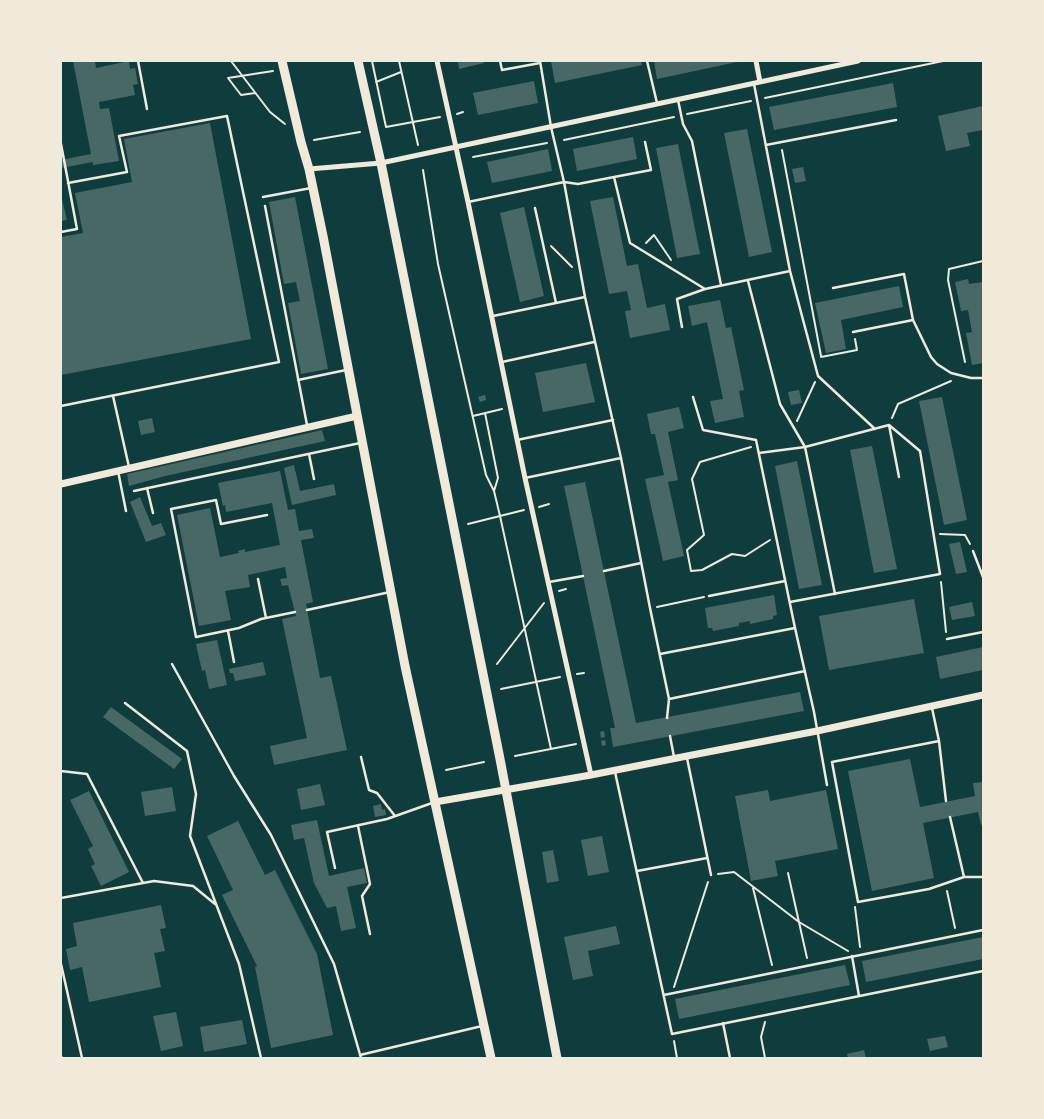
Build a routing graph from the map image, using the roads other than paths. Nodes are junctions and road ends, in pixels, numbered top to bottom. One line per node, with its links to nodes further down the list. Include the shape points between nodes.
1 (138, 61): 13 (lane)
2 (282, 61): 21 (main road)
3 (358, 61): 20 (main road)
4 (437, 61): 19 (street)
5 (500, 61): 9 (lane, via 502,70)
6 (647, 61): 12 (lane)
7 (756, 61): 10 (street)
8 (858, 61): 10 (street)
9 (540, 62): 15 (lane)
10 (757, 83): 11 (street); 18 (lane)
11 (678, 100): 12 (street); 33 (lane, via 683,124 692,141)
12 (658, 104): 15 (street)
13 (147, 109)
14 (896, 120): 18 (lane)
15 (551, 127): 19 (street); 23 (lane)
16 (646, 142): 22 (lane, via 651,170)
17 (61, 144): 24 (lane)
18 (766, 145): 31 (lane)
19 (456, 147): 20 (street); 27 (street)
20 (381, 163): 21 (street); 110 (main road)
21 (309, 169): 25 (main road)
22 (614, 177): 23 (lane, via 578,184); 35 (lane, via 630,243)
23 (564, 182): 27 (lane); 36 (lane)
24 (68, 183): 30 (lane, via 77,229); 47 (lane, via 126,172 120,136 227,116 279,362)
25 (313, 188): 26 (lane); 44 (main road)
26 (263, 197)
27 (468, 202): 38 (street)
28 (265, 206): 46 (lane)
29 (535, 208): 37 (lane)
30 (61, 232)
31 (790, 271): 32 (lane); 54 (lane, via 818,376)
32 (748, 281): 33 (lane); 57 (lane, via 780,404)
33 (721, 285): 35 (lane)
34 (834, 288): 39 (lane, via 904,274)
35 (705, 289): 40 (lane, via 677,298)
36 (585, 297): 37 (lane); 42 (lane)
37 (556, 303): 38 (lane)
38 (491, 317): 43 (street)
39 (912, 320): 41 (lane); 45 (lane, via 931,357 944,369 963,377)
40 (682, 327)
41 (854, 332)
42 (595, 342): 43 (lane); 51 (lane)
43 (501, 362): 55 (street)
44 (348, 370): 46 (lane); 50 (main road)
45 (983, 378)
46 (298, 380): 53 (lane)
47 (113, 396): 49 (lane); 61 (lane)
48 (693, 397): 58 (lane, via 702,430 756,440)
49 (61, 406)
50 (358, 416): 53 (street); 56 (main road)
51 (613, 420): 55 (lane); 60 (lane)
52 (888, 425): 54 (lane); 63 (lane); 81 (lane, via 920,451 940,574)
53 (307, 427): 61 (street)
54 (875, 429): 57 (lane)
55 (517, 440): 64 (street)
56 (362, 443): 59 (lane); 80 (main road)
57 (805, 447): 58 (lane); 81 (lane)
58 (759, 453): 78 (lane)
59 (310, 454): 65 (lane); 67 (lane)
60 (621, 458): 64 (lane); 73 (lane)
61 (129, 467): 62 (street)
62 (118, 470): 66 (street); 69 (lane)
63 (899, 477)
64 (525, 478): 79 (street)
65 (314, 479)
66 (61, 484)
67 (147, 488): 68 (lane); 70 (lane)
68 (134, 491)
69 (126, 511)
70 (153, 513)
71 (267, 515): 88 (lane, via 221,524 216,500 171,509 196,637)
72 (973, 550): 76 (lane)
73 (641, 562): 74 (lane); 91 (lane)
74 (604, 571)
75 (583, 576): 79 (lane)
76 (983, 577)
77 (258, 579): 86 (lane)
78 (785, 580): 82 (lane); 83 (lane)
79 (549, 582): 108 (street)
80 (391, 592): 84 (lane); 111 (main road)
81 (835, 594): 83 (lane)
82 (708, 596)
83 (790, 602): 87 (lane)
84 (307, 610)
85 (295, 612): 86 (lane)
86 (266, 618): 88 (lane)
87 (795, 628): 91 (lane); 94 (lane)
88 (228, 631): 92 (lane)
89 (983, 632): 90 (lane)
90 (947, 639)
91 (660, 654): 96 (lane)
92 (234, 662)
93 (172, 664): 134 (lane, via 270,835 334,964)
94 (805, 671): 96 (lane); 100 (lane)
95 (983, 695): 98 (street)
96 (669, 699): 99 (lane)
97 (125, 703): 124 (lane, via 187,751 196,794 190,836)
98 (932, 706): 100 (street); 102 (lane)
99 (667, 718)
100 (818, 731): 103 (street); 109 (lane)
101 (670, 736): 105 (lane)
102 (939, 741): 112 (lane); 120 (lane, via 832,762 858,902 928,889)
103 (687, 756): 105 (street); 116 (lane)
104 (361, 757): 113 (lane, via 368,790 377,793)
105 (675, 759): 106 (street)
106 (615, 770): 108 (street); 118 (lane)
107 (61, 772): 122 (lane, via 87,774)
108 (591, 775): 110 (street)
109 (828, 785)
110 (506, 790): 111 (street); 138 (main road)
111 (436, 802): 113 (lane); 133 (main road)
112 (946, 802)
113 (395, 816): 115 (lane)
114 (950, 818): 120 (lane)
115 (358, 826): 117 (lane, via 327,832); 126 (lane, via 370,884 362,896)
116 (707, 858): 118 (lane); 119 (lane)
117 (335, 868)
118 (637, 872): 130 (lane)
119 (710, 875)
120 (964, 877): 121 (lane)
121 (983, 877)
122 (143, 883): 123 (lane); 124 (lane, via 154,881 193,886)
123 (61, 898)
124 (216, 905): 136 (lane, via 239,964)
125 (983, 930): 127 (lane)
126 (370, 934)
127 (852, 956): 130 (lane); 131 (lane)
128 (61, 964): 135 (lane)
129 (983, 971): 131 (lane)
130 (664, 994): 132 (lane, via 672,1034)
131 (859, 996): 132 (lane)
132 (723, 1023): 139 (lane)
133 (484, 1026): 134 (lane); 137 (main road)
134 (360, 1056)
135 (82, 1058)
136 (261, 1058)
137 (491, 1058)
138 (557, 1058)
139 (730, 1058)

